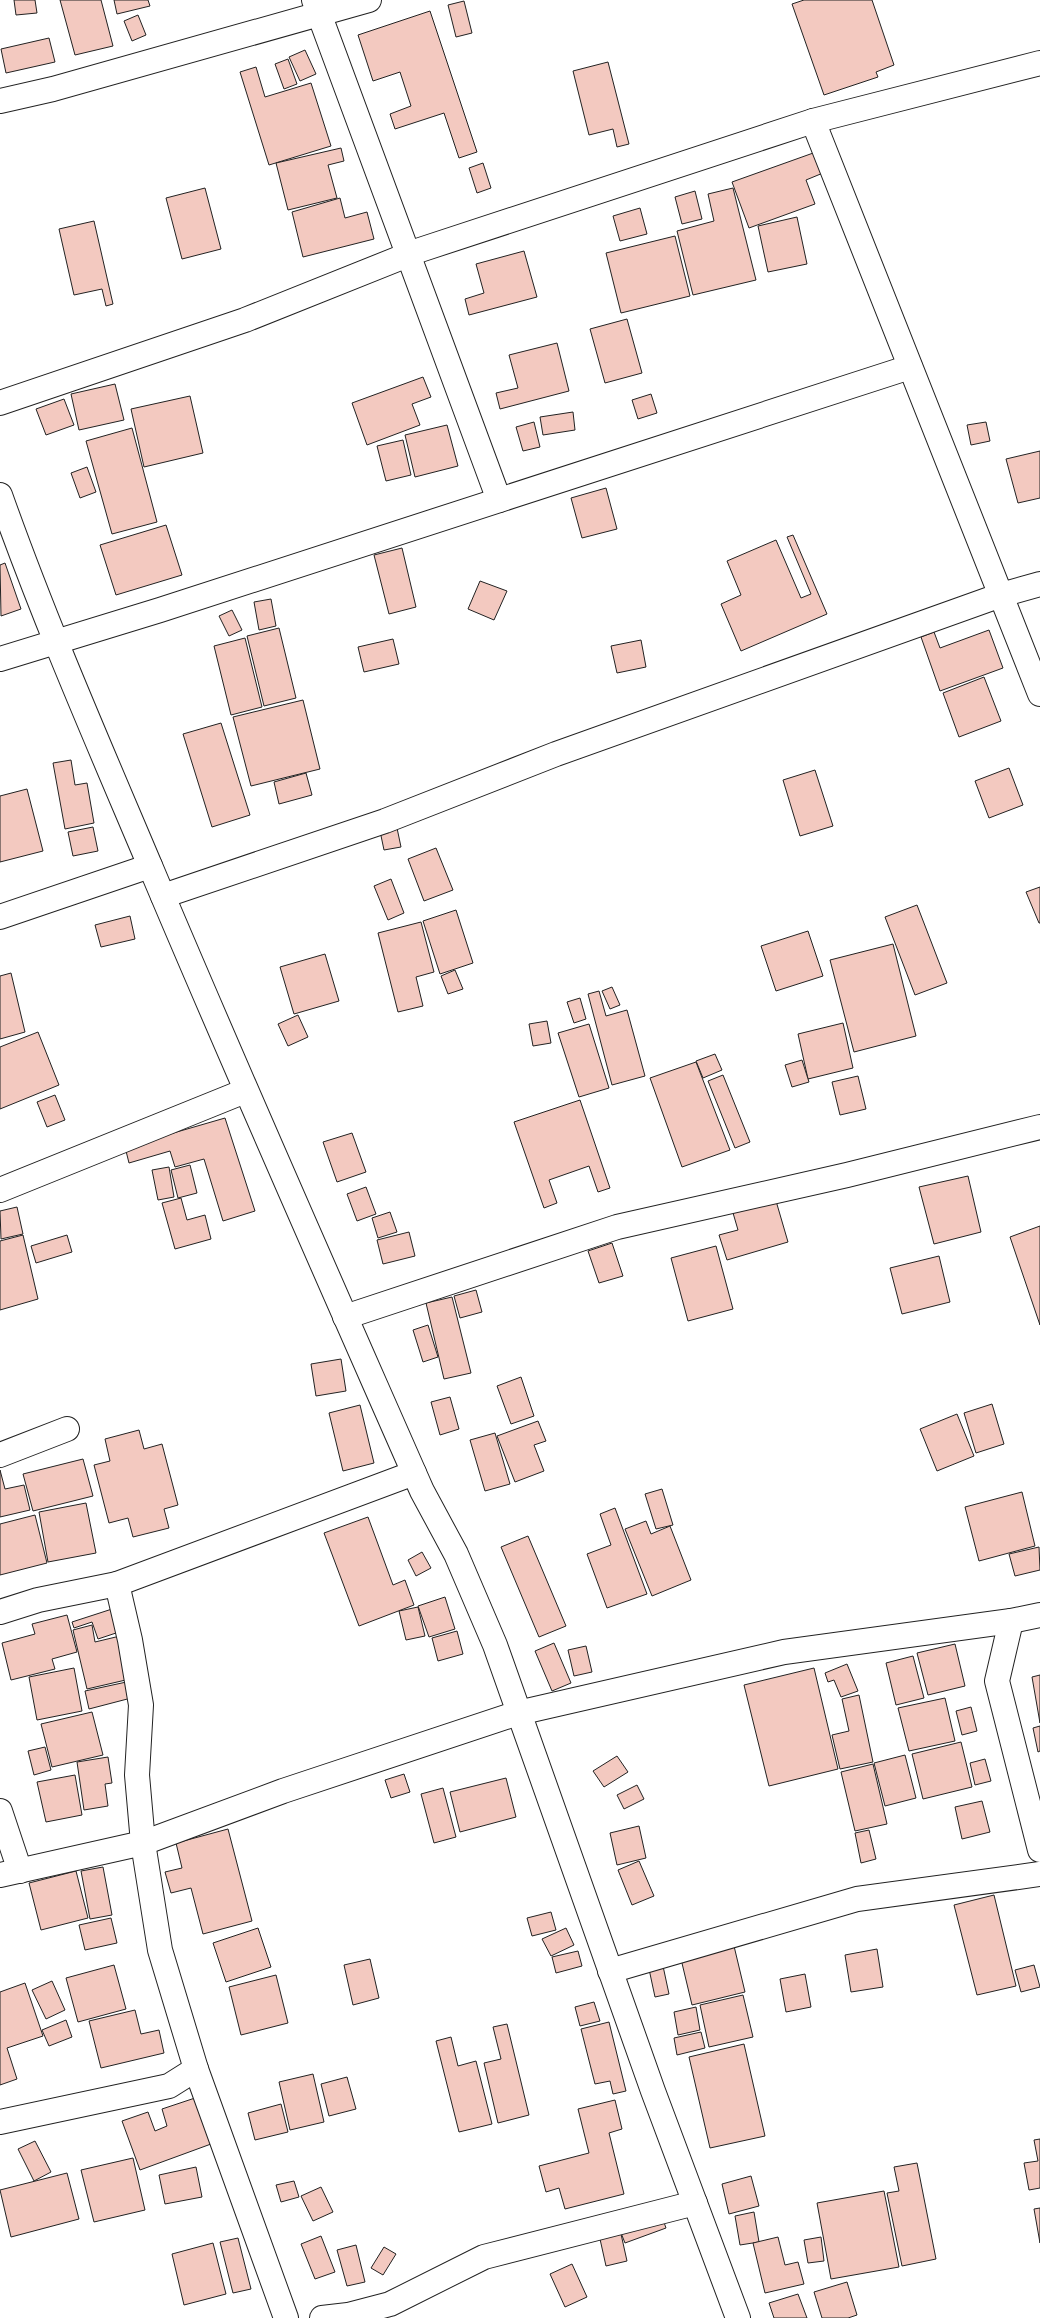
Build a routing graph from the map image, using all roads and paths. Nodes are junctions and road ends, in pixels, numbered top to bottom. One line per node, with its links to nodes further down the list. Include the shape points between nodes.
1 (369, 0): 2 (street)
2 (317, 7): 4 (street, via 62,86); 6 (street)
3 (1040, 63): 5 (street)
4 (0, 101)
5 (813, 121): 6 (street); 7 (street)
6 (408, 255): 8 (street, via 245,320); 10 (street)
7 (910, 367): 10 (street); 12 (street)
8 (0, 403)
9 (0, 495): 13 (street)
10 (499, 500): 13 (street)
11 (1040, 584): 12 (street)
12 (1001, 595): 15 (street); 17 (street, via 556,754 385,820)
13 (56, 642): 14 (street); 16 (street)
14 (0, 659)
15 (1040, 694)
16 (150, 866): 17 (street); 18 (street)
17 (163, 896): 19 (street)
18 (0, 917)
19 (245, 1091): 21 (street); 22 (street)
20 (1040, 1127): 22 (street, via 617,1227)
21 (0, 1190)
22 (345, 1317): 25 (street)
23 (67, 1430): 24 (street)
24 (0, 1455)
25 (414, 1473): 26 (street); 30 (street, via 460,1564 495,1645)
26 (117, 1584): 27 (street, via 38,1600); 32 (street, via 142,1705 137,1775)
27 (0, 1612)
28 (1040, 1615): 29 (street)
29 (1011, 1621): 30 (street, via 784,1652); 33 (street, via 997,1681)
30 (518, 1713): 32 (street, via 283,1791); 36 (street, via 531,1741)
31 (0, 1811): 34 (street)
32 (143, 1843): 34 (street); 37 (street, via 160,1950)
33 (1040, 1850)
34 (10, 1873)
35 (1040, 1874): 36 (street, via 856,1899)
36 (610, 1971): 39 (street)
37 (196, 2069): 38 (street, via 169,2086); 40 (street)
38 (0, 2122)
39 (695, 2203): 41 (street, via 484,2257 390,2304); 42 (street)
40 (286, 2318)
41 (322, 2318)
42 (738, 2318)

